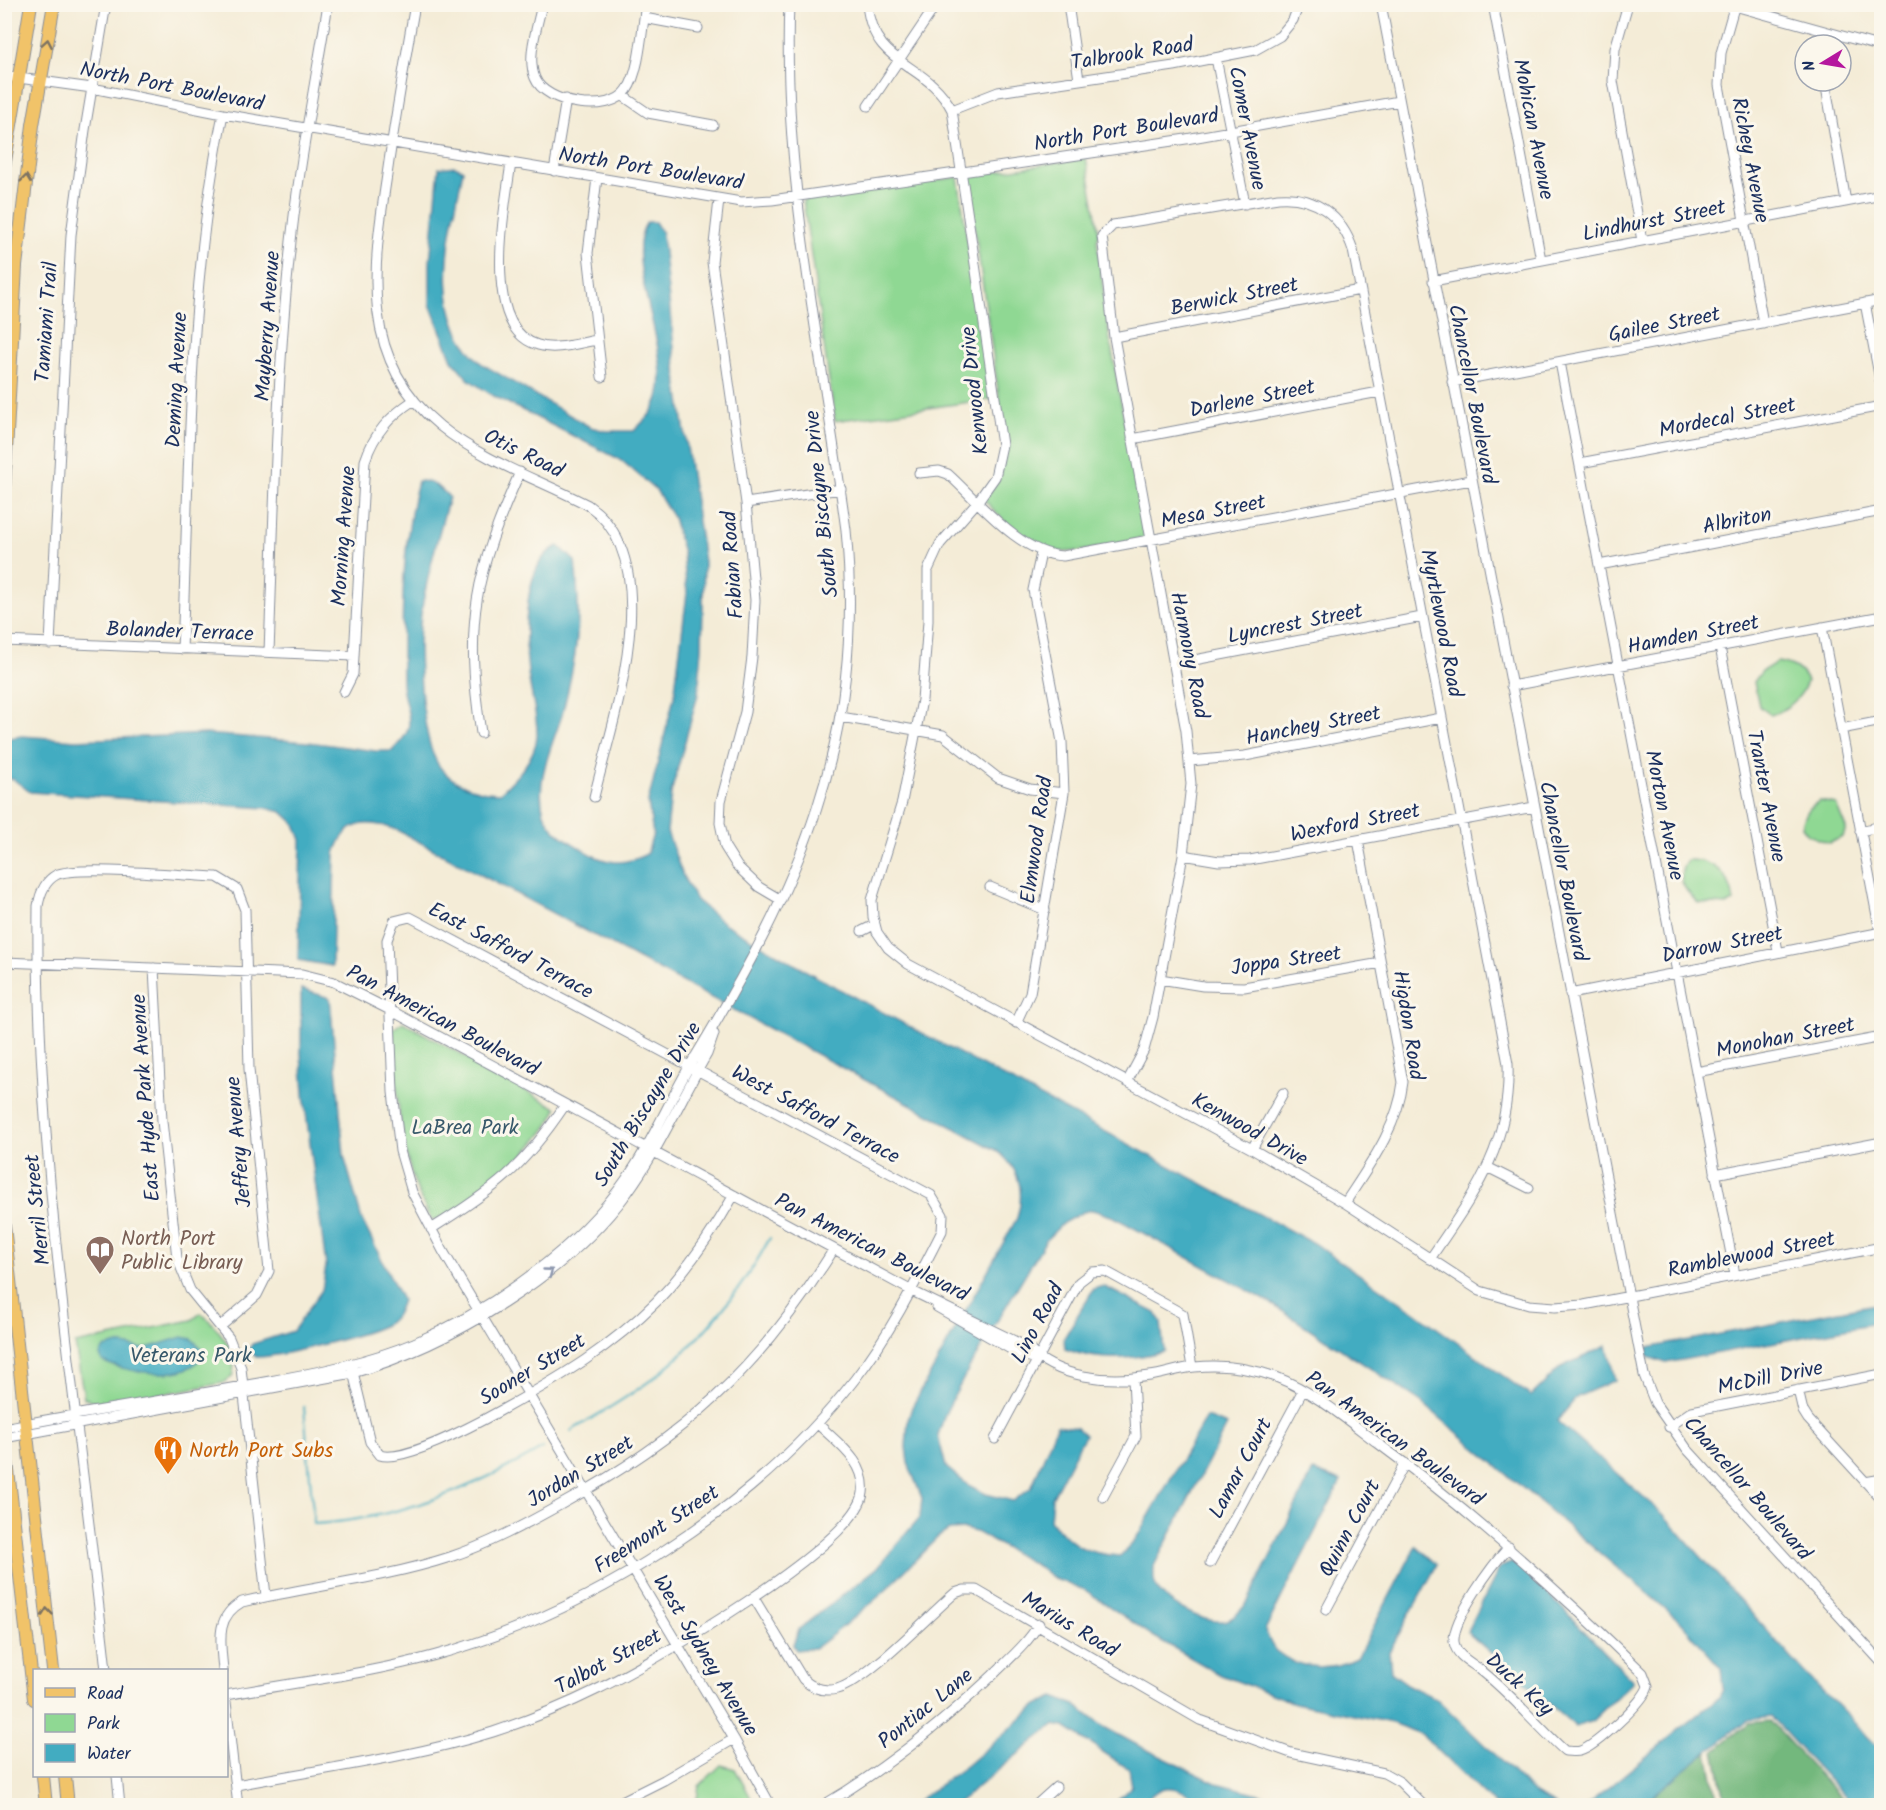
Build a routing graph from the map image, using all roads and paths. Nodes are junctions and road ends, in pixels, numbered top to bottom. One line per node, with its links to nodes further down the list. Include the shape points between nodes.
1 (31, 4): 25 (main road)
2 (54, 4): 27 (main road, Tamiami Trail, one-way to 2)
3 (106, 4): 28 (street, Tamiami Trail)
4 (328, 4): 37 (street, Mayberry Avenue)
5 (415, 4): 39 (street, Otis Road)
6 (542, 4): 31 (street, via 533,71 544,91)
7 (646, 4): 17 (street)
8 (789, 4): 46 (street, South Biscayne Drive, via 789,101)
9 (867, 4): 23 (street, Kenwood Drive, via 877,40)
10 (1068, 4): 26 (street)
11 (1299, 4): 22 (street, Talbrook Road, via 1287,28 1272,42 1255,50)
12 (1381, 4): 32 (street, Chancellor Boulevard)
13 (1493, 4): 53 (street, Mohican Avenue)
14 (1628, 4): 52 (street, via 1615,49 1613,81)
15 (1733, 5): 19 (street); 50 (street, Richey Avenue, via 1721,53 1719,85)
16 (934, 8): 23 (street)
17 (644, 18): 18 (street); 30 (street, via 632,81)
18 (698, 27)
19 (1831, 33)
20 (1853, 39): 21 (street)
21 (1881, 47)
22 (1216, 58): 26 (street, Talbrook Road); 38 (street, Comer Avenue)
23 (898, 60): 33 (street); 34 (street, Kenwood Drive, via 935,86)
24 (4, 76): 25 (street, North Port Boulevard)
25 (18, 79): 27 (street, North Port Boulevard); 41 (main road)
26 (1079, 80): 34 (street, Talbrook Road, via 998,92)
27 (40, 81): 28 (street, North Port Boulevard); 73 (main road, Tamiami Trail, one-way to 27, via 16,266)
28 (92, 88): 35 (street, North Port Boulevard); 86 (street, Tamiami Trail, via 66,288)
29 (1827, 93): 48 (street)
30 (623, 96): 31 (street, via 603,105); 36 (street, via 652,115)
31 (566, 99): 42 (street)
32 (1399, 101): 38 (street, North Port Boulevard); 54 (street, Chancellor Boulevard)
33 (868, 106)
34 (952, 110): 43 (street, Kenwood Drive)
35 (223, 114): 37 (street, North Port Boulevard); 88 (street, Deming Avenue, via 208,200 197,310)
36 (713, 125)
37 (306, 128): 39 (street, North Port Boulevard); 89 (street, Mayberry Avenue, via 285,301)
38 (1231, 131): 43 (street, North Port Boulevard); 49 (street, Comer Avenue)
39 (391, 143): 40 (street, North Port Boulevard); 66 (street, Otis Road, via 376,257 375,298 388,355)
40 (511, 163): 42 (street, North Port Boulevard); 60 (street, via 501,252 504,301 510,322 523,338 541,346)
41 (4, 168)
42 (554, 171): 44 (street, North Port Boulevard)
43 (962, 173): 46 (street, North Port Boulevard); 76 (street, Kenwood Drive, via 1002,445 995,477)
44 (597, 178): 47 (street, North Port Boulevard); 60 (street, via 588,253)
45 (1881, 195): 48 (street, Lindhurst Street)
46 (798, 196): 47 (street, North Port Boulevard, via 750,202); 74 (street, South Biscayne Drive)
47 (719, 200): 77 (street, Fabian Road, via 712,262)
48 (1846, 202): 50 (street, Lindhurst Street)
49 (1245, 204): 51 (street, Myrtlewood Road, via 1113,225); 55 (street, Myrtlewood Road, via 1292,198 1327,211 1341,223 1350,239)
50 (1744, 221): 52 (street, Lindhurst Street); 58 (street, Richey Avenue)
51 (1104, 232): 59 (street, Harmony Road, via 1101,240)
52 (1642, 241): 53 (street, Lindhurst Street)
53 (1541, 260): 54 (street, Lindhurst Street)
54 (1433, 281): 63 (street, Chancellor Boulevard)
55 (1360, 290): 59 (street, Berwick Street); 65 (street, Myrtlewood Road)
56 (1881, 300): 57 (street, Gailee Street)
57 (1865, 303): 58 (street, Gailee Street); 64 (street)
58 (1763, 323): 61 (street, Gailee Street)
59 (1114, 337): 68 (street, Harmony Road)
60 (597, 340): 62 (street)
61 (1560, 362): 63 (street, Gailee Street); 69 (street, Morton Avenue)
62 (602, 376)
63 (1452, 382): 72 (street, Chancellor Boulevard)
64 (1881, 390)
65 (1379, 392): 68 (street, Darlene Street); 75 (street, Myrtlewood Road)
66 (414, 400): 70 (street, Otis Road, via 453,436); 90 (street, Morning Avenue, via 383,425 365,461)
67 (1881, 406): 69 (street, Mordecal Street)
68 (1132, 439): 79 (street, Harmony Road)
69 (1580, 463): 81 (street, Morton Avenue)
70 (520, 472): 100 (street, via 495,528 477,591 472,652); 103 (street, Otis Road, via 592,508 616,537 627,567 628,642 624,673)
71 (920, 473): 76 (street, via 944,471)
72 (1471, 480): 75 (street, Mesa Street); 93 (street, Chancellor Boulevard)
73 (4, 489)
74 (841, 489): 77 (street); 95 (street, South Biscayne Drive, via 850,591)
75 (1399, 494): 79 (street, Mesa Street); 83 (street, Myrtlewood Road)
76 (978, 501): 80 (street); 99 (street, Kenwood Drive, via 931,560 926,659)
77 (746, 503): 111 (street, Fabian Road, via 754,573 752,657 745,712 721,801 720,823 725,847 737,866 759,888)
78 (1881, 511): 81 (street, Albriton)
79 (1150, 541): 80 (street, Mesa Street, via 1072,555); 91 (street, Harmony Road)
80 (1041, 553): 102 (street, Elmwood Road, via 1033,590 1062,742)
81 (1599, 565): 92 (street, Morton Avenue)
82 (1881, 616): 84 (street, Hamden Street)
83 (1422, 617): 91 (street, Lyncrest Street); 96 (street, Myrtlewood Road)
84 (1821, 627): 87 (street, Hamden Street); 98 (street)
85 (4, 641): 86 (street, Bolander Terrace)
86 (50, 644): 88 (street, Bolander Terrace)
87 (1720, 647): 92 (street, Hamden Street); 116 (street, Tranter Avenue)
88 (182, 649): 89 (street, Bolander Terrace)
89 (269, 652): 90 (street, Bolander Terrace)
90 (354, 656): 94 (street, Morning Avenue, via 351,680)
91 (1173, 664): 101 (street, Harmony Road)
92 (1618, 666): 93 (street, Hamden Street); 122 (street, Morton Avenue)
93 (1511, 686): 104 (street, Chancellor Boulevard)
94 (344, 692)
95 (841, 717): 99 (street); 111 (street, South Biscayne Drive, via 818,809)
96 (1441, 718): 101 (street, Hanchey Street, via 1245,756); 105 (street, Myrtlewood Road)
97 (1881, 721): 98 (street)
98 (1841, 729): 107 (street)
99 (916, 730): 102 (street, via 946,736 984,770 1005,782); 113 (street, Kenwood Drive, via 902,802 873,891)
100 (481, 733)
101 (1190, 761): 109 (street, Harmony Road, via 1190,804)
102 (1064, 793): 112 (street, Elmwood Road)
103 (594, 798)
104 (1534, 807): 105 (street, Wexford Street); 124 (street, Chancellor Boulevard)
105 (1462, 821): 108 (street, Wexford Street); 136 (street, Myrtlewood Road, via 1508,1064 1505,1117)
106 (1881, 826): 107 (street)
107 (1860, 831): 115 (street)
108 (1358, 840): 109 (street, Wexford Street, via 1239,861); 119 (street, Higdon Road)
109 (1183, 855): 123 (street, Harmony Road)
110 (990, 887): 112 (street)
111 (781, 900): 128 (street, South Biscayne Drive)
112 (1045, 910): 126 (street, Elmwood Road, via 1029,998)
113 (874, 925): 114 (street); 126 (street, Kenwood Drive, via 901,960)
114 (862, 931)
115 (1881, 932): 116 (street, Darrow Street)
116 (1778, 951): 122 (street, Darrow Street)
117 (4, 962): 118 (street, Pan American Boulevard)
118 (38, 962): 120 (street, Pan American Boulevard); 121 (street, Merril Street, via 38,906 44,886 60,874 86,871 217,877 232,884 243,903); 161 (street, Merril Street, via 46,1125)
119 (1381, 963): 123 (street, Joppa Street, via 1244,987); 141 (street, Higdon Road, via 1402,1065 1401,1098 1390,1129)
120 (154, 968): 121 (street, Pan American Boulevard); 151 (street, East Hyde Park Avenue, via 161,1110 177,1258 190,1290)
121 (244, 971): 125 (street, Pan American Boulevard, via 324,979); 151 (street, Jeffery Avenue, via 268,1271 257,1295)
122 (1677, 971): 124 (street, Darrow Street); 129 (street, Morton Avenue)
123 (1160, 979): 130 (street, Harmony Road, via 1148,1037)
124 (1570, 994): 149 (street, Chancellor Boulevard)
125 (388, 1009): 128 (street, East Safford Terrace, via 388,933 394,921 408,916); 132 (street, Pan American Boulevard); 143 (street, East Safford Terrace, via 400,1151 407,1179)
126 (1016, 1023): 130 (street, Kenwood Drive)
127 (1881, 1037): 129 (street, Monohan Street)
128 (693, 1069): 135 (street, South Biscayne Drive); 139 (street, West Safford Terrace)
129 (1696, 1072): 137 (street, Morton Avenue)
130 (1127, 1082): 134 (street, Kenwood Drive)
131 (1283, 1093): 134 (street)
132 (565, 1105): 135 (street, Pan American Boulevard); 143 (street, via 508,1176)
133 (1881, 1142): 137 (street)
134 (1252, 1149): 141 (street, Kenwood Drive)
135 (650, 1150): 140 (street, Pan American Boulevard); 150 (street, South Biscayne Drive, via 578,1237)
136 (1489, 1168): 138 (street); 146 (street, Myrtlewood Road)
137 (1715, 1174): 147 (street, Morton Avenue)
138 (1529, 1188)
139 (926, 1192): 148 (street, Freemont Street, via 938,1203 944,1224)
140 (734, 1195): 145 (street, Pan American Boulevard); 160 (street, Sooner Street, via 705,1244 655,1303 598,1351)
141 (1345, 1203): 146 (street, Kenwood Drive)
142 (4, 1226): 165 (main road)
143 (431, 1229): 150 (street, West Sydney Avenue)
144 (1881, 1247): 147 (street, Ramblewood Street)
145 (834, 1249): 148 (street, Pan American Boulevard); 171 (street, Jordan Street, via 785,1322 736,1378 663,1442)
146 (1430, 1259): 149 (street, Kenwood Drive, via 1480,1291 1517,1303 1569,1307)
147 (1735, 1275): 149 (street, Ramblewood Street)
148 (912, 1291): 152 (street, Pan American Boulevard, via 1003,1340 1021,1355); 162 (street, Freemont Street, via 868,1361)
149 (1628, 1297): 163 (street, Chancellor Boulevard, via 1644,1376 1654,1403)
150 (480, 1312): 154 (street, South Biscayne Drive, via 423,1348); 160 (street, West Sydney Avenue)
151 (221, 1326): 157 (street, East Hyde Park Avenue, via 235,1350)
152 (1038, 1359): 153 (street, Lino Road, via 1079,1282 1102,1271 1184,1314); 156 (street, Pan American Boulevard, via 1084,1376); 167 (street, Lino Road)
153 (1192, 1367): 156 (street, Pan American Boulevard); 158 (street, Pan American Boulevard, via 1251,1370)
154 (352, 1369): 157 (street, South Biscayne Drive); 160 (street, Sooner Street, via 369,1442 385,1457 395,1457 454,1434)
155 (1881, 1374): 159 (street, McDill Drive)
156 (1133, 1379): 172 (street, via 1136,1436)
157 (244, 1389): 161 (street, South Biscayne Drive); 177 (street, East Hyde Park Avenue)
158 (1303, 1390): 168 (street, Pan American Boulevard); 175 (street, Lamar Court)
159 (1798, 1390): 163 (street, McDill Drive, via 1692,1411); 170 (street, via 1808,1419)
160 (530, 1394): 171 (street, West Sydney Avenue)
161 (77, 1420): 165 (street, South Biscayne Drive); 184 (street, Merril Street)
162 (818, 1424): 176 (street, Freemont Street, via 727,1506); 178 (street, Talbot Street, via 856,1463 863,1483 860,1504 850,1519 804,1560)
163 (1670, 1427): 182 (street, Chancellor Boulevard)
164 (4, 1428): 165 (street, South Biscayne Drive)
165 (26, 1429): 166 (street, South Biscayne Drive); 183 (main road, one-way to 165)
166 (5, 1437): 187 (main road)
167 (995, 1439)
168 (1405, 1463): 174 (street, Pan American Boulevard); 179 (street, Quinn Court)
169 (1881, 1479): 170 (street)
170 (1865, 1482): 173 (street)
171 (587, 1491): 176 (street, West Sydney Avenue); 177 (street, Jordan Street, via 511,1532 451,1557)
172 (1103, 1497)
173 (1881, 1500)
174 (1509, 1547): 186 (street, Pan American Boulevard, via 1643,1673); 186 (street, Duck Key, via 1480,1583 1455,1631 1455,1646 1460,1655 1565,1750 1580,1751 1594,1742 1643,1698)
175 (1210, 1563)
176 (632, 1568): 181 (street, West Sydney Avenue); 188 (street, Freemont Street, via 531,1622 447,1652)
177 (266, 1596): 185 (street, Jordan Street, via 242,1602 224,1618 220,1635)
178 (754, 1598): 180 (street, Marius Road, via 803,1679 826,1690 842,1688 859,1676 959,1591 980,1592); 181 (street, Talbot Street)
179 (1326, 1610)
180 (1039, 1624): 202 (street, Pontiac Lane, via 1013,1656 931,1730); 204 (street, Marius Road, via 1200,1720 1291,1753 1380,1771 1400,1782)
181 (678, 1645): 190 (street, West Sydney Avenue); 194 (street, Talbot Street, via 579,1699 492,1732 418,1751)
182 (1881, 1663)
183 (53, 1669)
184 (106, 1669)
185 (224, 1669)
186 (1648, 1686)
187 (33, 1690)
188 (228, 1695)
189 (228, 1719): 194 (street)
190 (734, 1739): 200 (street); 201 (street, West Sydney Avenue)
191 (43, 1777): 196 (main road)
192 (65, 1777): 197 (main road)
193 (117, 1777): 198 (street)
194 (236, 1785): 199 (street)
195 (1056, 1787): 203 (street)
196 (46, 1806)
197 (68, 1806)
198 (120, 1806)
199 (238, 1806)
200 (612, 1806)
201 (771, 1806)
202 (822, 1806)
203 (1035, 1806)
204 (1424, 1806)

